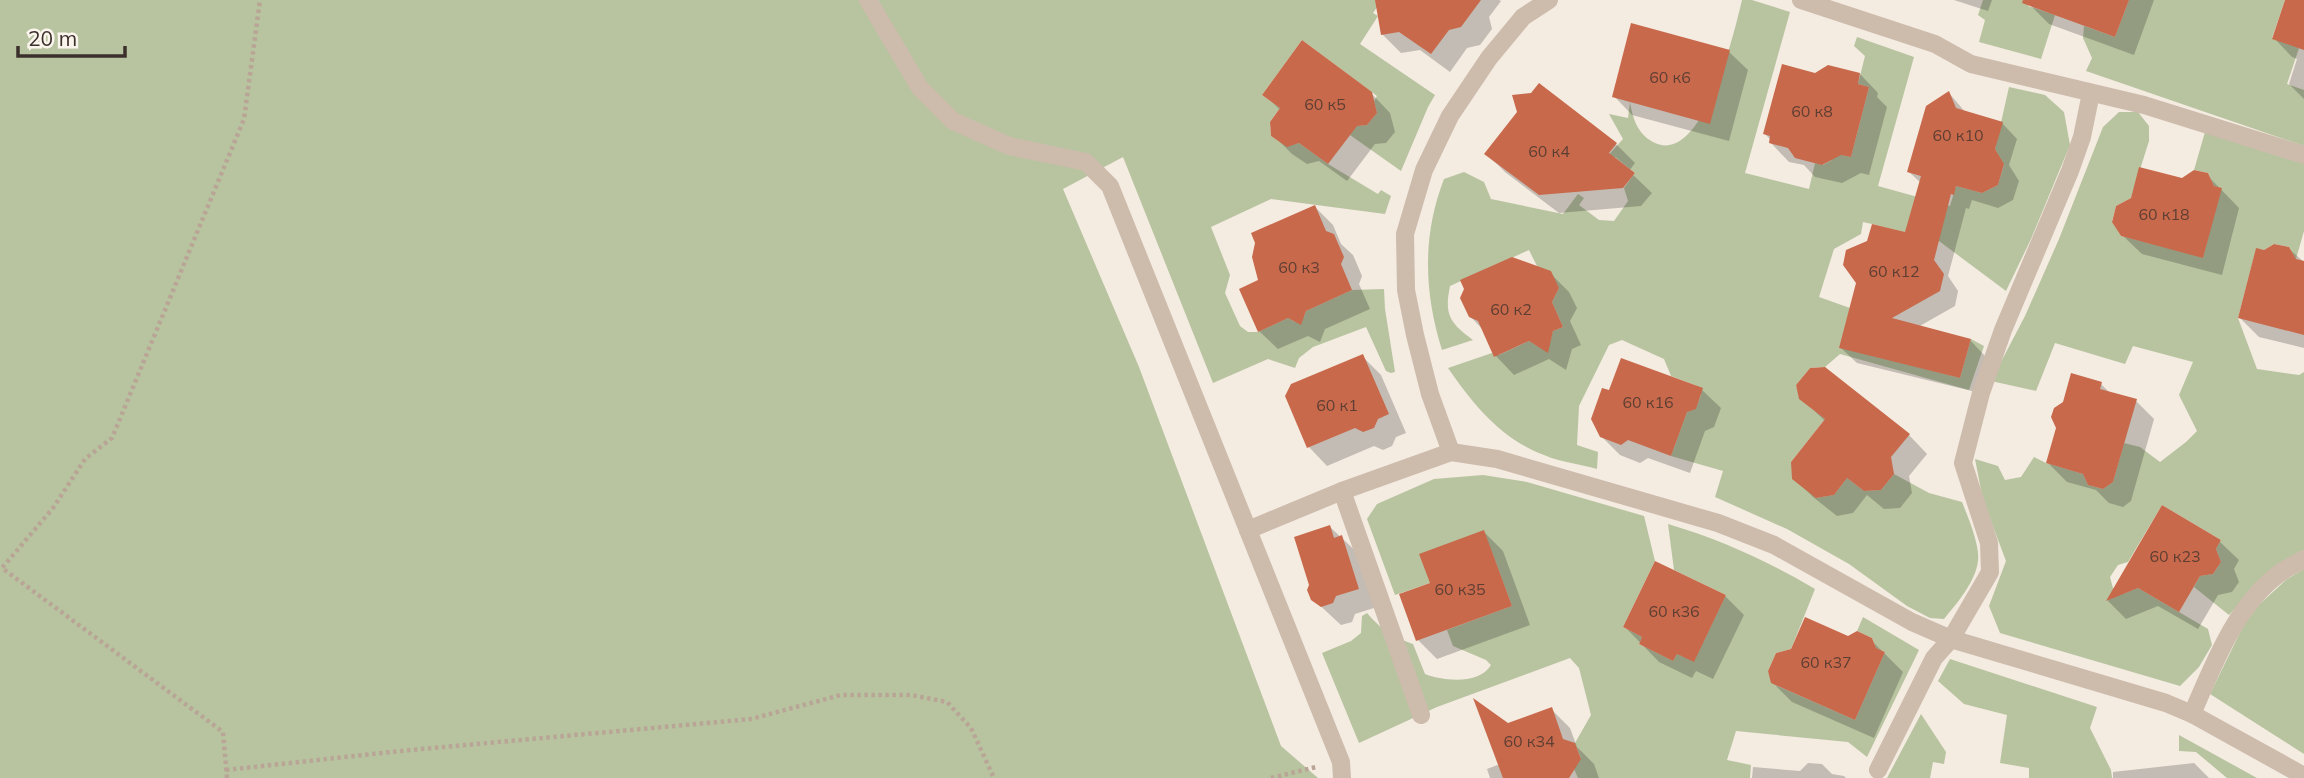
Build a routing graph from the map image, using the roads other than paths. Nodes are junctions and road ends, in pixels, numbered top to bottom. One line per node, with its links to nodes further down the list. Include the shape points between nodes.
1 (868, 0): 8 (street, via 920,88 953,121 1009,146 1086,162 1110,187)
2 (1549, 0): 6 (street, via 1523,17 1450,116 1424,170 1405,234 1406,290 1415,335)
3 (1801, 0): 4 (street, via 1936,44 1971,64)
4 (2091, 93): 5 (street); 10 (street, via 2082,137 2003,330 1963,463 1989,543 1990,572)
5 (2304, 155)
6 (1451, 452): 7 (street); 10 (street, via 1497,459 1718,523 1774,545)
7 (1342, 491): 8 (street); 12 (street)
8 (1248, 530): 13 (street)
9 (2304, 559): 11 (street, via 2280,573 2252,600 2223,643)
10 (1951, 639): 11 (street); 14 (street, via 1934,658)
11 (2192, 714): 15 (street)
12 (1421, 715)
13 (1342, 770)
14 (1878, 770)
15 (2304, 776)

